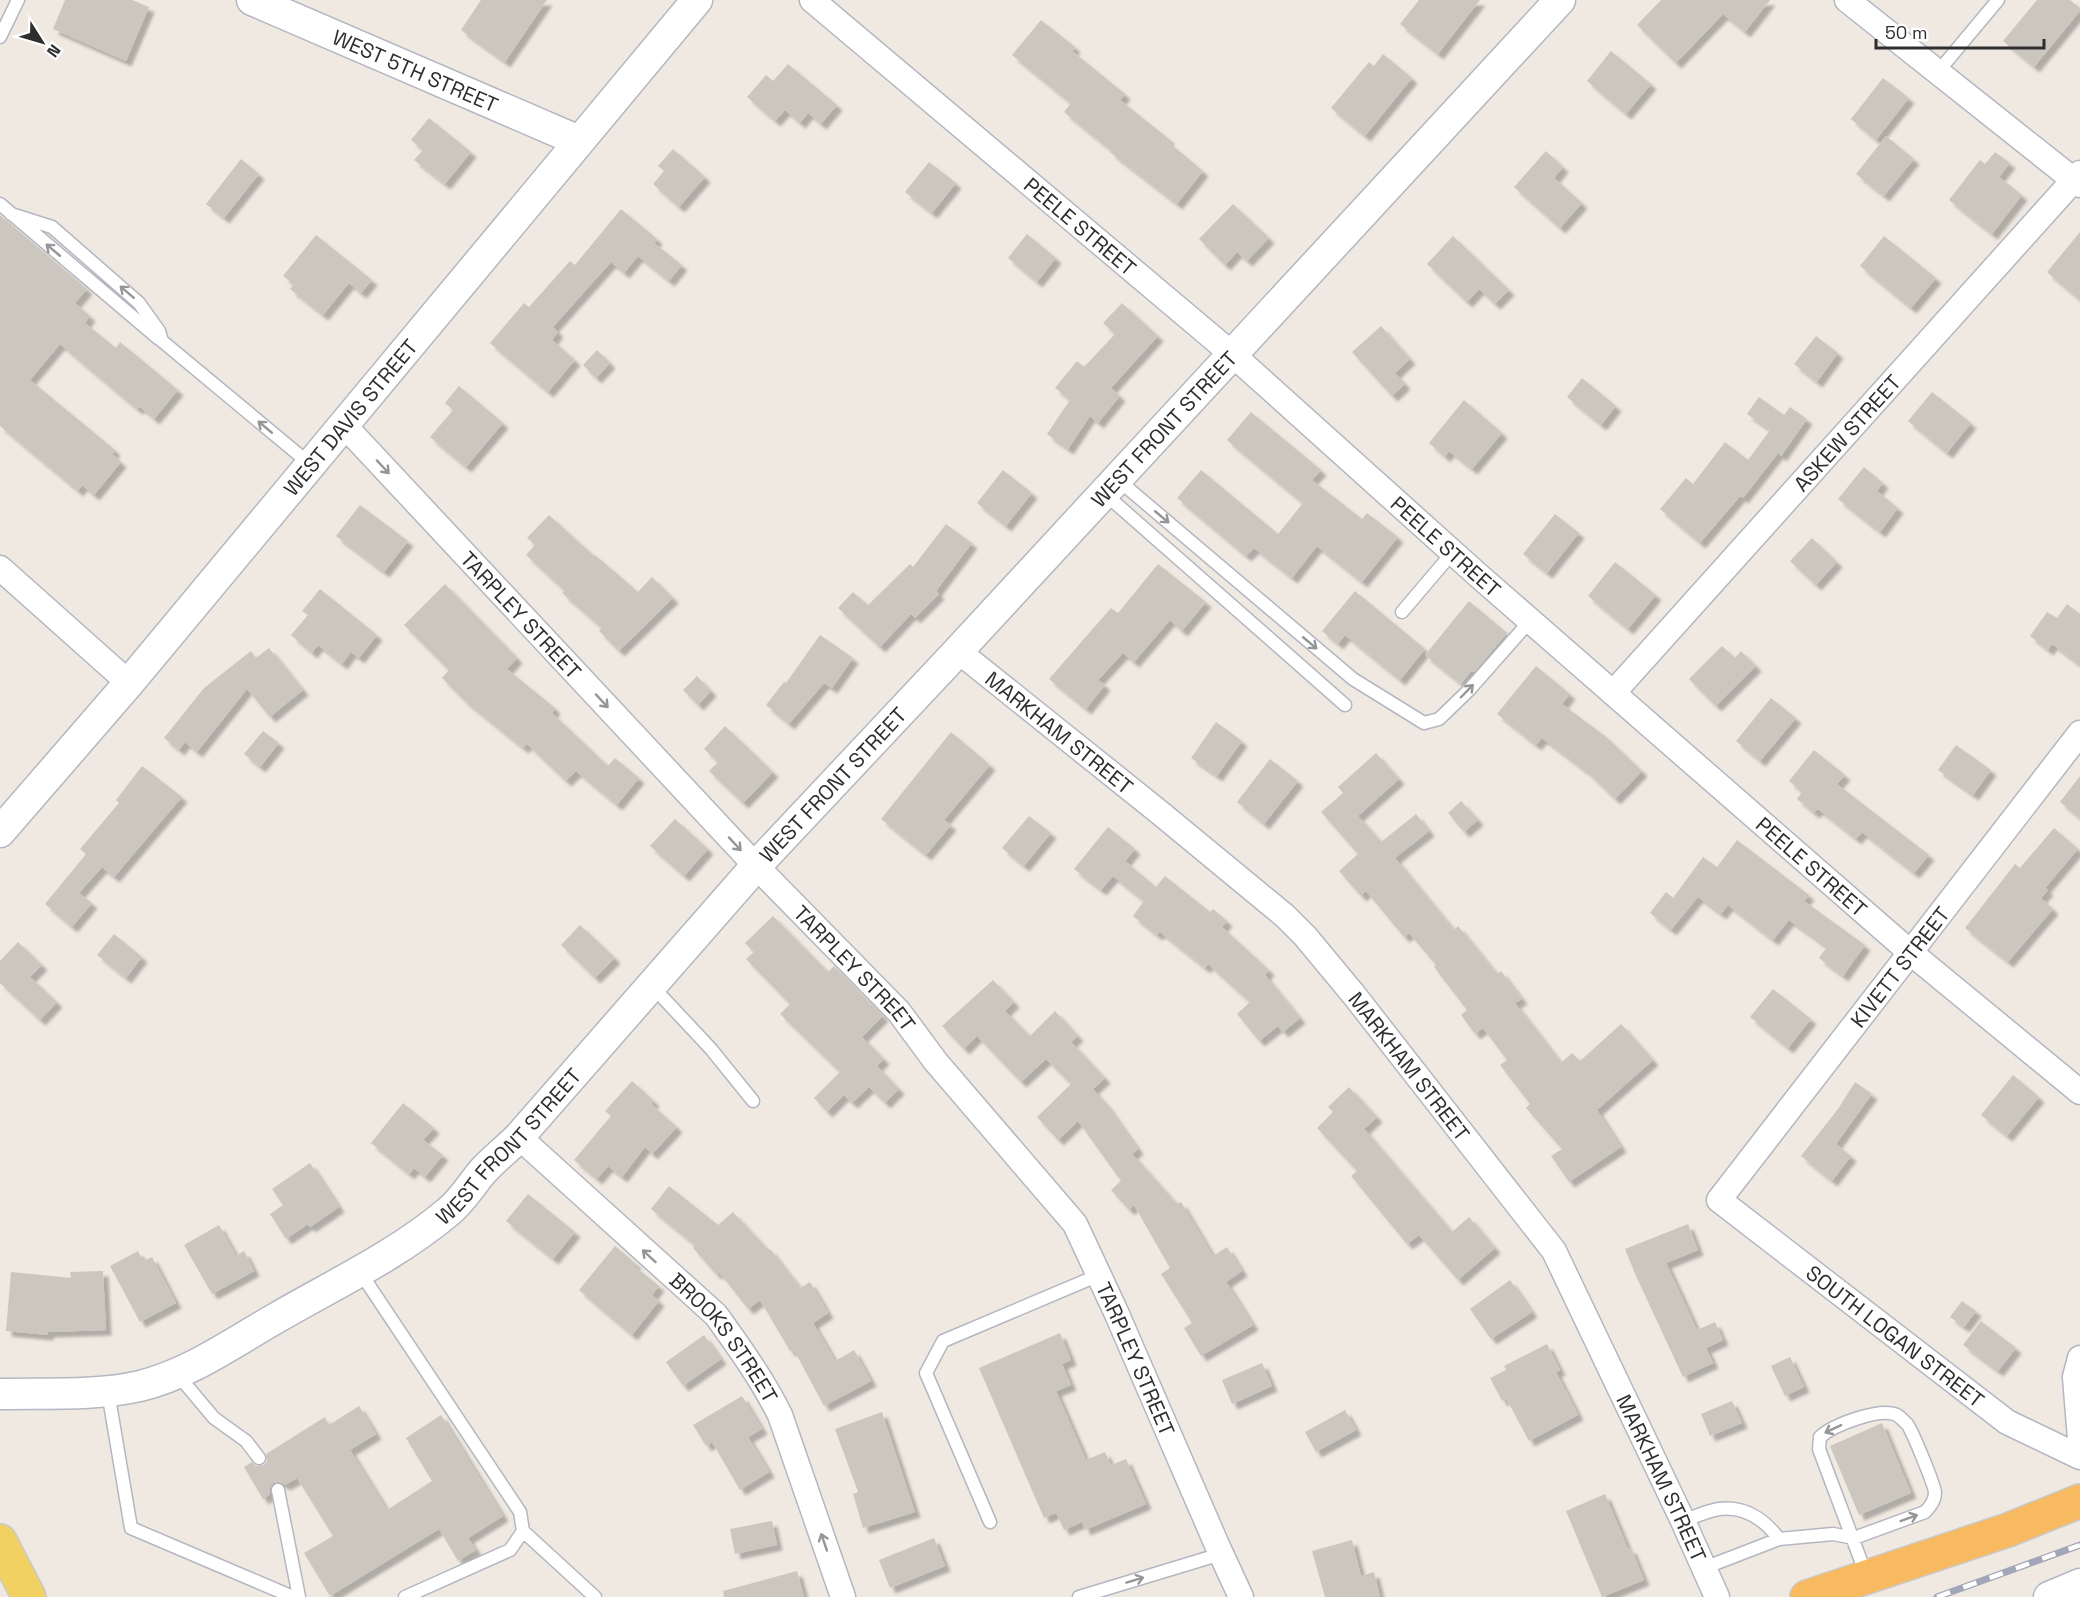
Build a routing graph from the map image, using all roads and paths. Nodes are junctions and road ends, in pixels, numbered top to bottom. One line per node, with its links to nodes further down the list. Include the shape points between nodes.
1 (18, 0): 8 (lane)
2 (252, 0): 10 (street, WEST 5TH STREET)
3 (697, 0): 10 (street, WEST DAVIS STREET)
4 (812, 0): 13 (street, PEELE STREET)
5 (1560, 0): 13 (street, WEST FRONT STREET)
6 (1847, 0): 9 (street)
7 (1998, 0): 9 (lane)
8 (0, 37)
9 (1937, 73): 11 (street)
10 (579, 141): 14 (street, WEST DAVIS STREET)
11 (2078, 179): 23 (street, ASKEW STREET)
12 (0, 204): 15 (lane, one-way to 12, via 162,341 139,303 52,226 11,214)
13 (1232, 354): 16 (street, WEST FRONT STREET); 17 (street, PEELE STREET)
14 (343, 424): 15 (street, WEST DAVIS STREET); 27 (street, TARPLEY STREET, one-way to 27)
15 (310, 464): 22 (street, WEST DAVIS STREET)
16 (1110, 486): 20 (lane, one-way to 20, via 1353,679 1424,723 1439,719); 21 (street, WEST FRONT STREET); 24 (lane)
17 (1453, 552): 19 (lane); 20 (street, PEELE STREET)
18 (0, 568): 22 (street)
19 (1402, 612)
20 (1530, 621): 23 (street, PEELE STREET)
21 (958, 651): 27 (street, WEST FRONT STREET); 45 (street, MARKHAM STREET, via 1285,916 1319,953 1554,1251)
22 (129, 683): 26 (street, WEST DAVIS STREET)
23 (1613, 693): 28 (street, PEELE STREET)
24 (1345, 705)
25 (2080, 733): 28 (street, KIVETT STREET)
26 (0, 832)
27 (756, 866): 29 (street, WEST FRONT STREET); 35 (street, TARPLEY STREET, via 899,1012 936,1062 1075,1224)
28 (1911, 953): 30 (street, PEELE STREET); 33 (street, KIVETT STREET)
29 (652, 986): 31 (lane); 32 (street, WEST FRONT STREET)
30 (2080, 1092)
31 (753, 1101)
32 (519, 1137): 34 (street, WEST FRONT STREET, via 483,1171 449,1212); 59 (street, BROOKS STREET, one-way to 32, via 780,1415 736,1342 716,1315)
33 (1719, 1200): 41 (street, SOUTH LOGAN STREET, via 2007,1422)
34 (359, 1271): 37 (street, WEST FRONT STREET); 47 (lane, via 520,1512)
35 (1099, 1275): 46 (lane, via 943,1341 926,1373); 51 (street, TARPLEY STREET)
36 (2080, 1358): 40 (street, via 2075,1377)
37 (176, 1373): 38 (street, WEST FRONT STREET, via 140,1386); 42 (lane, via 214,1418 246,1440)
38 (108, 1391): 39 (street, WEST FRONT STREET); 55 (lane, via 131,1528)
39 (0, 1394)
40 (2080, 1439)
41 (2080, 1457)
42 (259, 1458)
43 (278, 1490): 56 (lane)
44 (2080, 1501): 53 (highway)
45 (1683, 1521): 49 (lane, via 1719,1509 1738,1510 1761,1518); 52 (street, MARKHAM STREET)
46 (990, 1522)
47 (523, 1531): 57 (lane, via 510,1550); 58 (lane)
48 (1854, 1538): 48 (lane, one-way to 48, via 1925,1512 1933,1504 1935,1492 1908,1425 1897,1415 1870,1415 1828,1429 1820,1437 1819,1449); 49 (lane, via 1833,1534); 53 (lane)
49 (1779, 1539): 52 (lane)
50 (0, 1541): 54 (main road)
51 (1221, 1554): 60 (lane, one-way to 51); 61 (street, TARPLEY STREET)
52 (1704, 1568): 62 (street, MARKHAM STREET)
53 (1867, 1578): 63 (highway)
54 (29, 1597)
55 (293, 1597)
56 (299, 1597)
57 (405, 1597)
58 (596, 1597)
59 (843, 1597)
60 (1079, 1597)
61 (1241, 1597)
62 (1717, 1597)
63 (1807, 1597)

